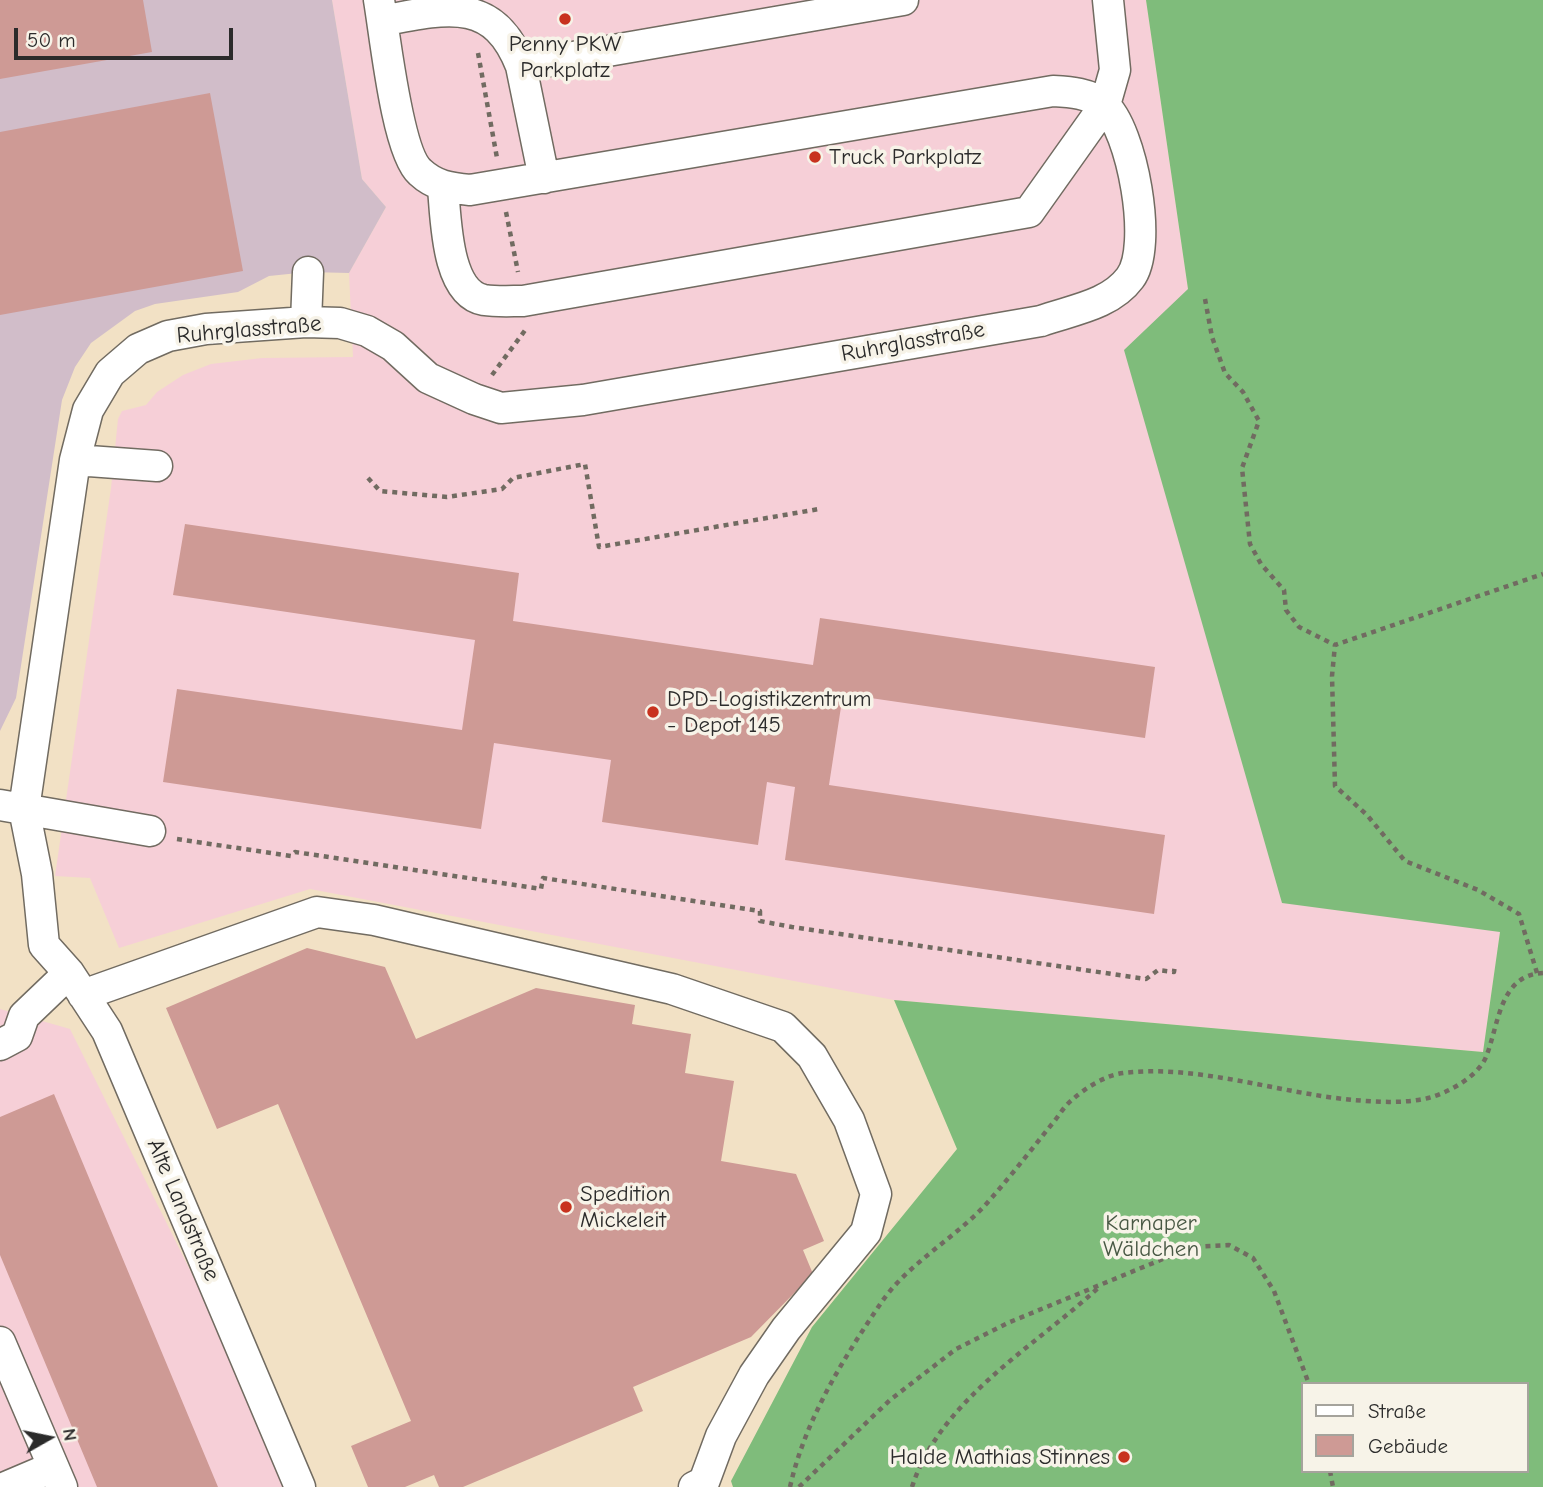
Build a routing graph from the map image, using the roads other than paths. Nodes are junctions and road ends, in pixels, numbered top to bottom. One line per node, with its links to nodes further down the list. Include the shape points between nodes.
1 (903, 0): 4 (street)
2 (1108, 0): 5 (street, via 1115,70)
3 (381, 11): 4 (street, via 469,3 496,14 513,38); 7 (street, via 399,126 418,171)
4 (521, 66): 6 (street)
5 (1105, 106): 6 (street, via 1084,94 1054,91); 7 (street, via 1029,212 523,301 482,300 461,286 451,258); 9 (street, Ruhrglasstraße, via 1120,128 1139,220 1139,252 1132,276 1110,298 1041,321 583,400 501,408 428,378 393,346 367,331 340,323)
6 (544, 178): 7 (street, via 470,190)
7 (443, 188)
8 (308, 272): 9 (street)
9 (306, 322): 10 (street, Ruhrglasstraße, via 206,329 168,336 138,349 110,373 88,410)
10 (75, 460): 11 (street); 12 (street, Ruhrglasstraße)
11 (157, 466)
12 (12, 807): 13 (street); 14 (street, Ruhrglasstraße, via 37,874)
13 (162, 835)
14 (44, 945): 15 (street, Alte Landstraße)
15 (76, 984): 16 (street, via 24,1016 16,1037); 19 (street, Alte Landstraße, via 107,1031); 21 (street, via 317,912 374,920 672,989 783,1027 812,1056 849,1120 876,1194 866,1232 754,1375 721,1436 704,1482)
16 (0, 1045)
17 (0, 1342): 18 (street)
18 (57, 1477): 20 (street)
19 (298, 1486)
20 (6, 1487)
21 (694, 1487)

